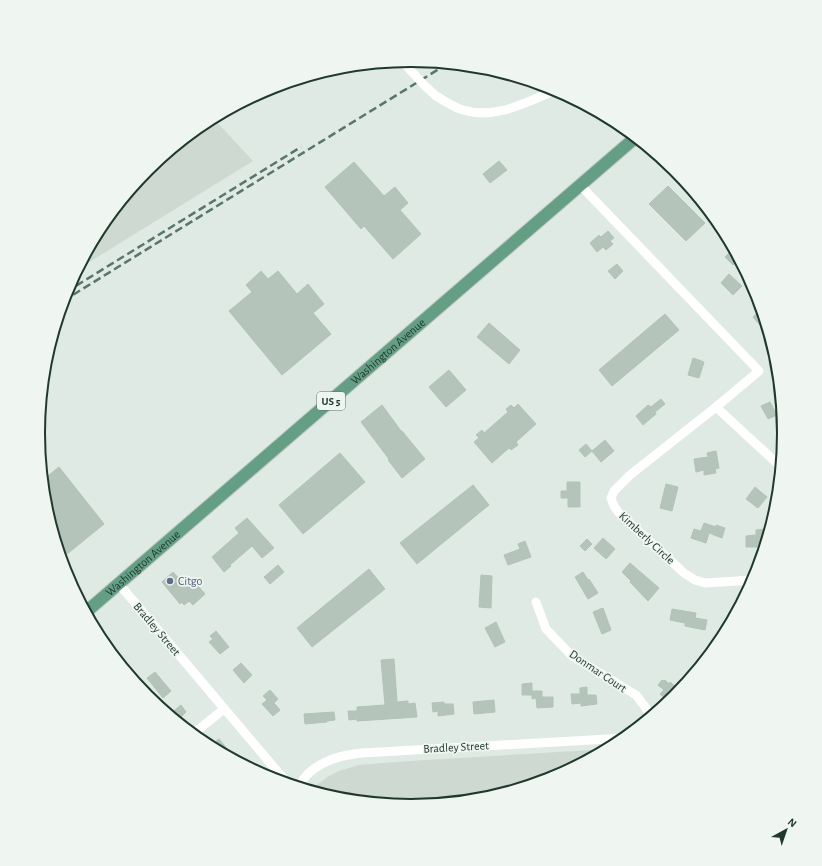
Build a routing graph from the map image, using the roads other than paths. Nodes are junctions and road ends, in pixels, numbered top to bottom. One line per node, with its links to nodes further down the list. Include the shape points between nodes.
1 (408, 67): 2 (street, bridge, via 436,96 464,110 498,112 515,108)
2 (548, 94)
3 (632, 141): 4 (main road, Washington Avenue / US 5)
4 (580, 185): 5 (street, Kimberly Circle, via 759,371); 8 (main road, Washington Avenue / US 5)
5 (716, 407): 6 (street); 7 (street, Kimberly Circle, via 630,475 614,491 611,498 619,513 684,573 695,580 705,583)
6 (776, 462)
7 (746, 581)
8 (119, 584): 10 (main road, Washington Avenue / US 5); 11 (street, Bradley Street)
9 (536, 602): 12 (street, Donmar Court, via 546,629 572,656 636,695)
10 (90, 609)
11 (224, 709): 13 (street); 15 (street, Bradley Street)
12 (648, 712)
13 (198, 730)
14 (611, 739): 16 (street, Bradley Street, via 344,755 326,761 310,772)
15 (280, 775)
16 (302, 783)

